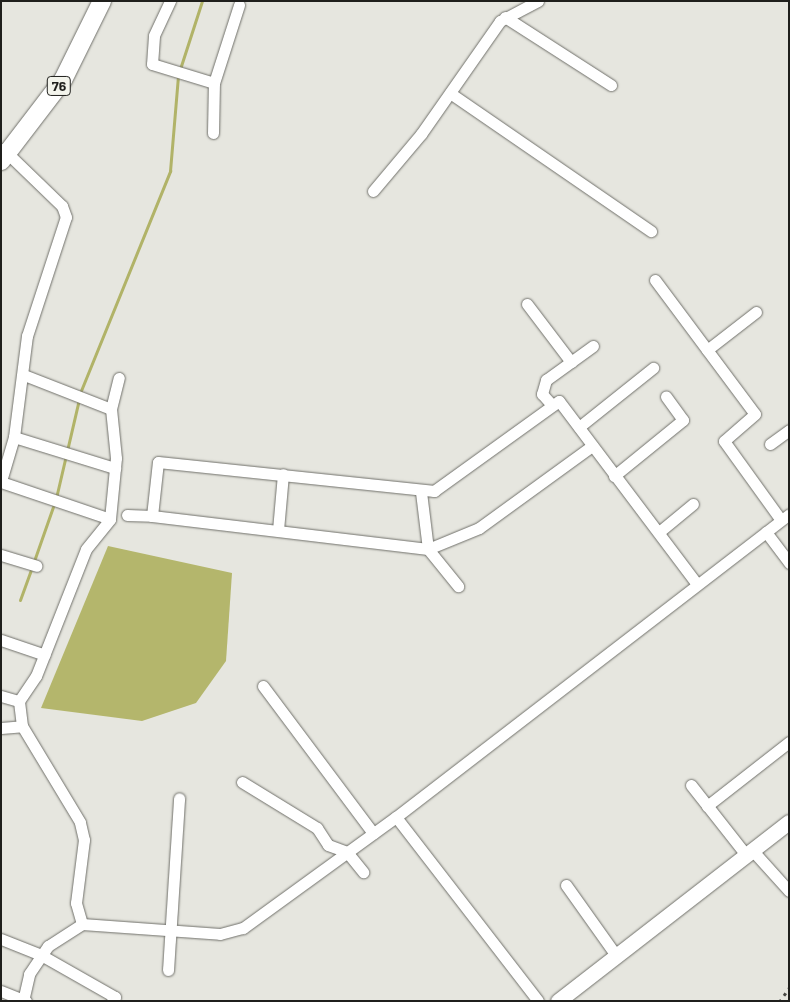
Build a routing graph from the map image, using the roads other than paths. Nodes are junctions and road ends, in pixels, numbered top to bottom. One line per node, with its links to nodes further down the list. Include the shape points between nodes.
1 (102, 1): 10 (main road, 76, via 63,80)
2 (170, 1): 6 (street, via 154,36 152,64)
3 (538, 1): 5 (street)
4 (239, 5): 6 (street)
5 (505, 17): 7 (street); 8 (street)
6 (214, 83): 9 (street)
7 (611, 85)
8 (450, 93): 11 (street); 12 (street)
9 (213, 133)
10 (4, 154): 20 (street, via 62,206 66,218 27,336)
11 (373, 191)
12 (651, 231)
13 (655, 280): 17 (street)
14 (527, 304): 18 (street)
15 (756, 312): 17 (street)
16 (593, 346): 18 (street)
17 (707, 350): 38 (street, via 755,414 724,442)
18 (571, 362): 23 (street, via 546,380 542,394)
19 (653, 368): 25 (street)
20 (24, 375): 24 (street); 27 (street)
21 (119, 378): 24 (street)
22 (666, 397): 32 (street, via 683,420)
23 (552, 406): 25 (street, via 559,401); 34 (street, via 434,491)
24 (111, 410): 30 (street)
25 (579, 427): 29 (street)
26 (789, 430): 28 (street)
27 (14, 437): 30 (street); 33 (street)
28 (770, 444)
29 (592, 446): 32 (street); 43 (street, via 479,528)
30 (115, 468): 39 (street)
31 (283, 474): 34 (street); 37 (street, via 158,462); 40 (street)
32 (614, 476): 41 (street)
33 (1, 482): 39 (street)
34 (421, 492): 43 (street)
35 (693, 504): 41 (street)
36 (127, 515): 37 (street)
37 (152, 516): 40 (street)
38 (785, 517): 42 (street)
39 (110, 519): 50 (street, via 86,549)
40 (278, 530): 43 (street)
41 (659, 532): 47 (street)
42 (766, 532): 45 (street); 47 (street)
43 (428, 549): 48 (street)
44 (1, 555): 46 (street)
45 (789, 563)
46 (36, 566)
47 (697, 584): 61 (street)
48 (458, 586)
49 (1, 640): 50 (street)
50 (45, 655): 53 (street)
51 (263, 686): 63 (street)
52 (1, 696): 53 (street)
53 (19, 702): 54 (street)
54 (22, 726): 55 (street); 69 (street, via 80,822 84,840 76,903)
55 (1, 728)
56 (789, 742): 60 (street)
57 (242, 782): 64 (street, via 317,828 328,845)
58 (691, 785): 60 (street)
59 (179, 798): 70 (street)
60 (708, 806): 65 (street)
61 (396, 817): 63 (street); 78 (street)
62 (787, 827): 65 (street)
63 (373, 833): 64 (street)
64 (347, 852): 66 (street); 70 (street, via 243,928 220,934)
65 (749, 853): 68 (street); 72 (street)
66 (363, 872)
67 (566, 885): 72 (street)
68 (789, 891)
69 (82, 924): 70 (street); 73 (street, via 60,934)
70 (172, 933): 74 (street)
71 (1, 939): 73 (street)
72 (615, 954): 79 (street)
73 (40, 955): 76 (street, via 29,974); 77 (street, via 115,996)
74 (168, 970)
75 (1, 991): 76 (street)
76 (24, 1000)
77 (112, 1001)
78 (538, 1001)
79 (558, 1001)

